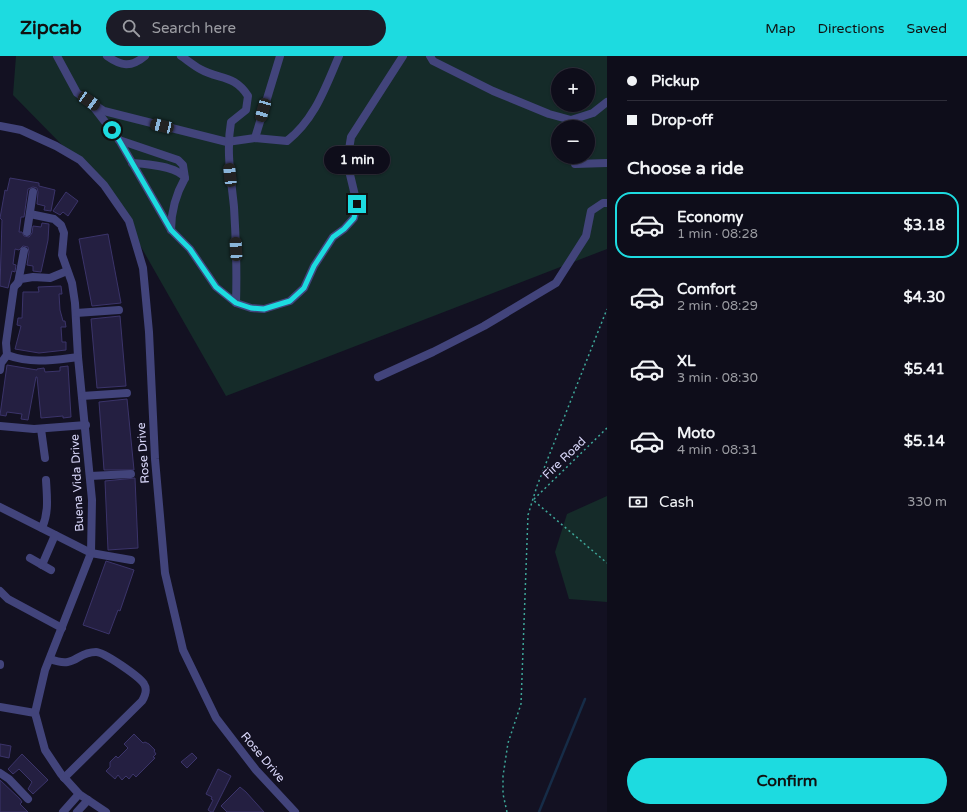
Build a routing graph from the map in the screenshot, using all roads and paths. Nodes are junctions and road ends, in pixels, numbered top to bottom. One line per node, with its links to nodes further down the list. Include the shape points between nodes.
1 (57, 56): 9 (street, via 77,93)
2 (107, 56): 3 (street, via 127,66)
3 (145, 56)
4 (181, 56): 14 (street, via 200,70 224,77 242,86 248,96 246,110 231,122)
5 (280, 56): 12 (street)
6 (339, 56): 12 (street, via 312,115 296,134 287,141)
7 (403, 56): 27 (street, via 351,137 347,162 357,204 354,218 333,237 314,266 304,288 290,301 264,309)
8 (430, 56): 10 (street, via 433,61 493,91 549,114 571,120 593,113)
9 (89, 101): 13 (street); 14 (street, via 104,111)
10 (607, 102)
11 (0, 126): 69 (street, Rose Drive, via 21,130 80,160 104,185 129,221 143,268 165,573 182,650 216,718 256,770)
12 (255, 138): 14 (street)
13 (119, 140): 15 (street); 18 (street, via 178,160 183,164)
14 (227, 142): 27 (street, via 234,208)
15 (132, 163): 18 (street, via 169,169 181,173); 22 (street)
16 (595, 164): 17 (street)
17 (607, 164)
18 (185, 178): 22 (street, via 171,213)
19 (33, 192): 21 (street)
20 (607, 203): 34 (street, via 591,211 586,236 556,283 484,326)
21 (30, 214): 23 (street); 25 (street, Buena Vida Drive, via 54,219 61,225 64,233 62,255)
22 (171, 230): 27 (street, via 190,249 216,287)
23 (27, 232)
24 (24, 251): 26 (street)
25 (67, 271): 26 (street, via 50,278 33,278); 30 (street, Buena Vida Drive, via 72,283)
26 (18, 283): 31 (street, via 14,287 6,343)
27 (236, 303)
28 (607, 309): 45 (path)
29 (119, 310): 30 (street)
30 (76, 312): 32 (street, Buena Vida Drive)
31 (7, 355): 32 (street, via 37,362); 33 (street, via 1,363)
32 (78, 357): 36 (street, Buena Vida Drive)
33 (0, 370)
34 (378, 377)
35 (127, 393): 36 (street)
36 (82, 396): 38 (street, Buena Vida Drive)
37 (0, 426): 40 (street)
38 (86, 426): 40 (street); 43 (street, Buena Vida Drive)
39 (607, 428): 45 (path, Fire Road)
40 (41, 429): 41 (street)
41 (44, 458)
42 (131, 474): 43 (street)
43 (90, 476): 49 (street, Buena Vida Drive)
44 (46, 480): 47 (street, via 48,506)
45 (533, 500): 52 (path); 70 (path, via 528,515 521,704 508,743 502,776)
46 (1, 510): 47 (street)
47 (42, 528): 48 (street)
48 (55, 535): 49 (street); 53 (street)
49 (91, 553): 51 (street); 57 (street, Buena Vida Drive)
50 (30, 558): 53 (street)
51 (131, 560)
52 (607, 563)
53 (42, 565): 54 (street)
54 (51, 570)
55 (0, 591): 56 (street)
56 (4, 600): 57 (street)
57 (62, 628): 58 (street, Buena Vida Drive)
58 (50, 659): 60 (street, Buena Vida Drive, via 39,691); 62 (street, via 68,663 90,653 102,653 137,677 146,689 142,701)
59 (0, 707): 60 (street)
60 (35, 713): 62 (street, Buena Vida Drive, via 45,750)
61 (0, 773): 64 (street)
62 (64, 778): 63 (street, Buena Vida Drive)
63 (79, 794): 65 (street, Buena Vida Drive); 66 (street)
64 (28, 799)
65 (88, 800): 67 (street); 68 (street, Buena Vida Drive)
66 (62, 812)
67 (77, 812)
68 (106, 812)
69 (295, 812)
70 (507, 812)

